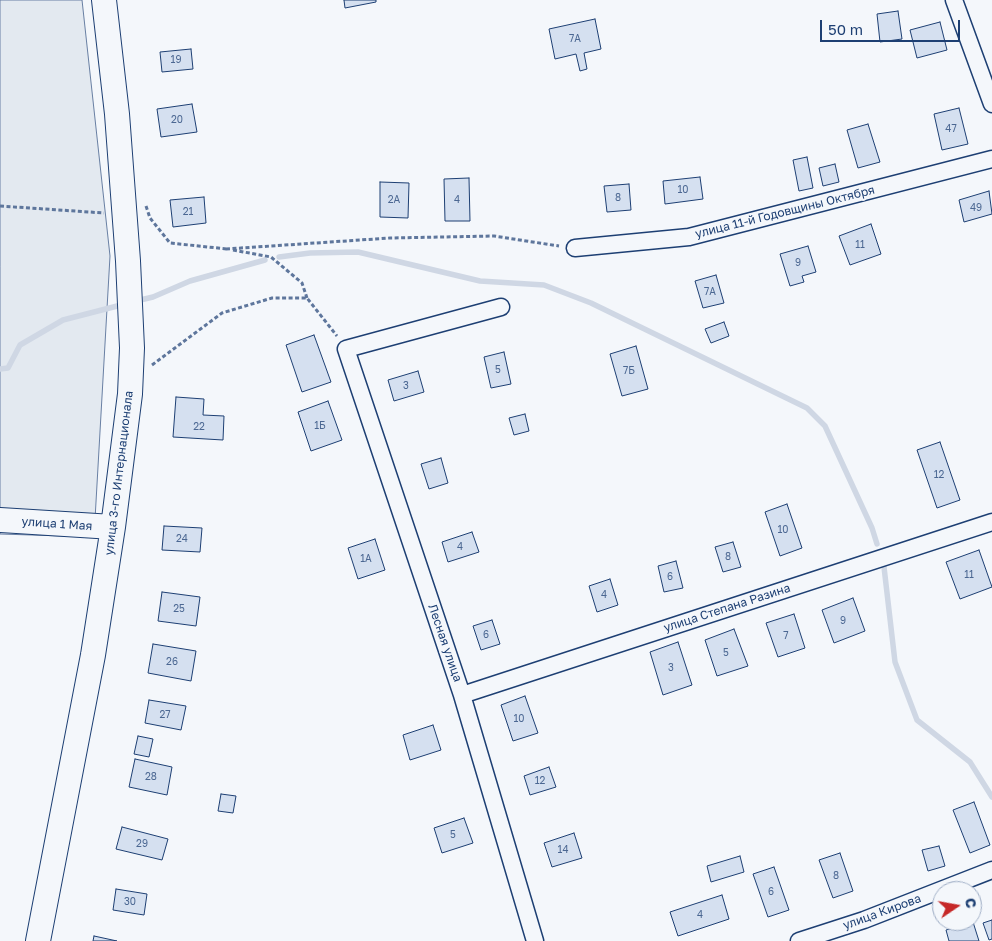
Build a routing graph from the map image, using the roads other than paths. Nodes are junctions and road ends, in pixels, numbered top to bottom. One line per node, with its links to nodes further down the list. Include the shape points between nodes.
1 (104, 0): 9 (street, улица 3-го Интернационала, via 135,209 128,261 132,348 127,430)
2 (954, 0): 3 (street)
3 (992, 104)
4 (992, 159): 5 (street, улица 11-й Годовщины Октября, via 689,237)
5 (575, 248)
6 (501, 307): 10 (street, Лесная улица, via 346,349)
7 (0, 520): 9 (street, улица 1 Мая)
8 (992, 522): 10 (street, улица Степана Разина)
9 (114, 527): 12 (street, улица 3-го Интернационала)
10 (462, 695): 13 (street, Лесная улица)
11 (992, 870): 14 (street, улица Кирова, via 864,920)
12 (38, 941)
13 (535, 941)
14 (799, 941)

